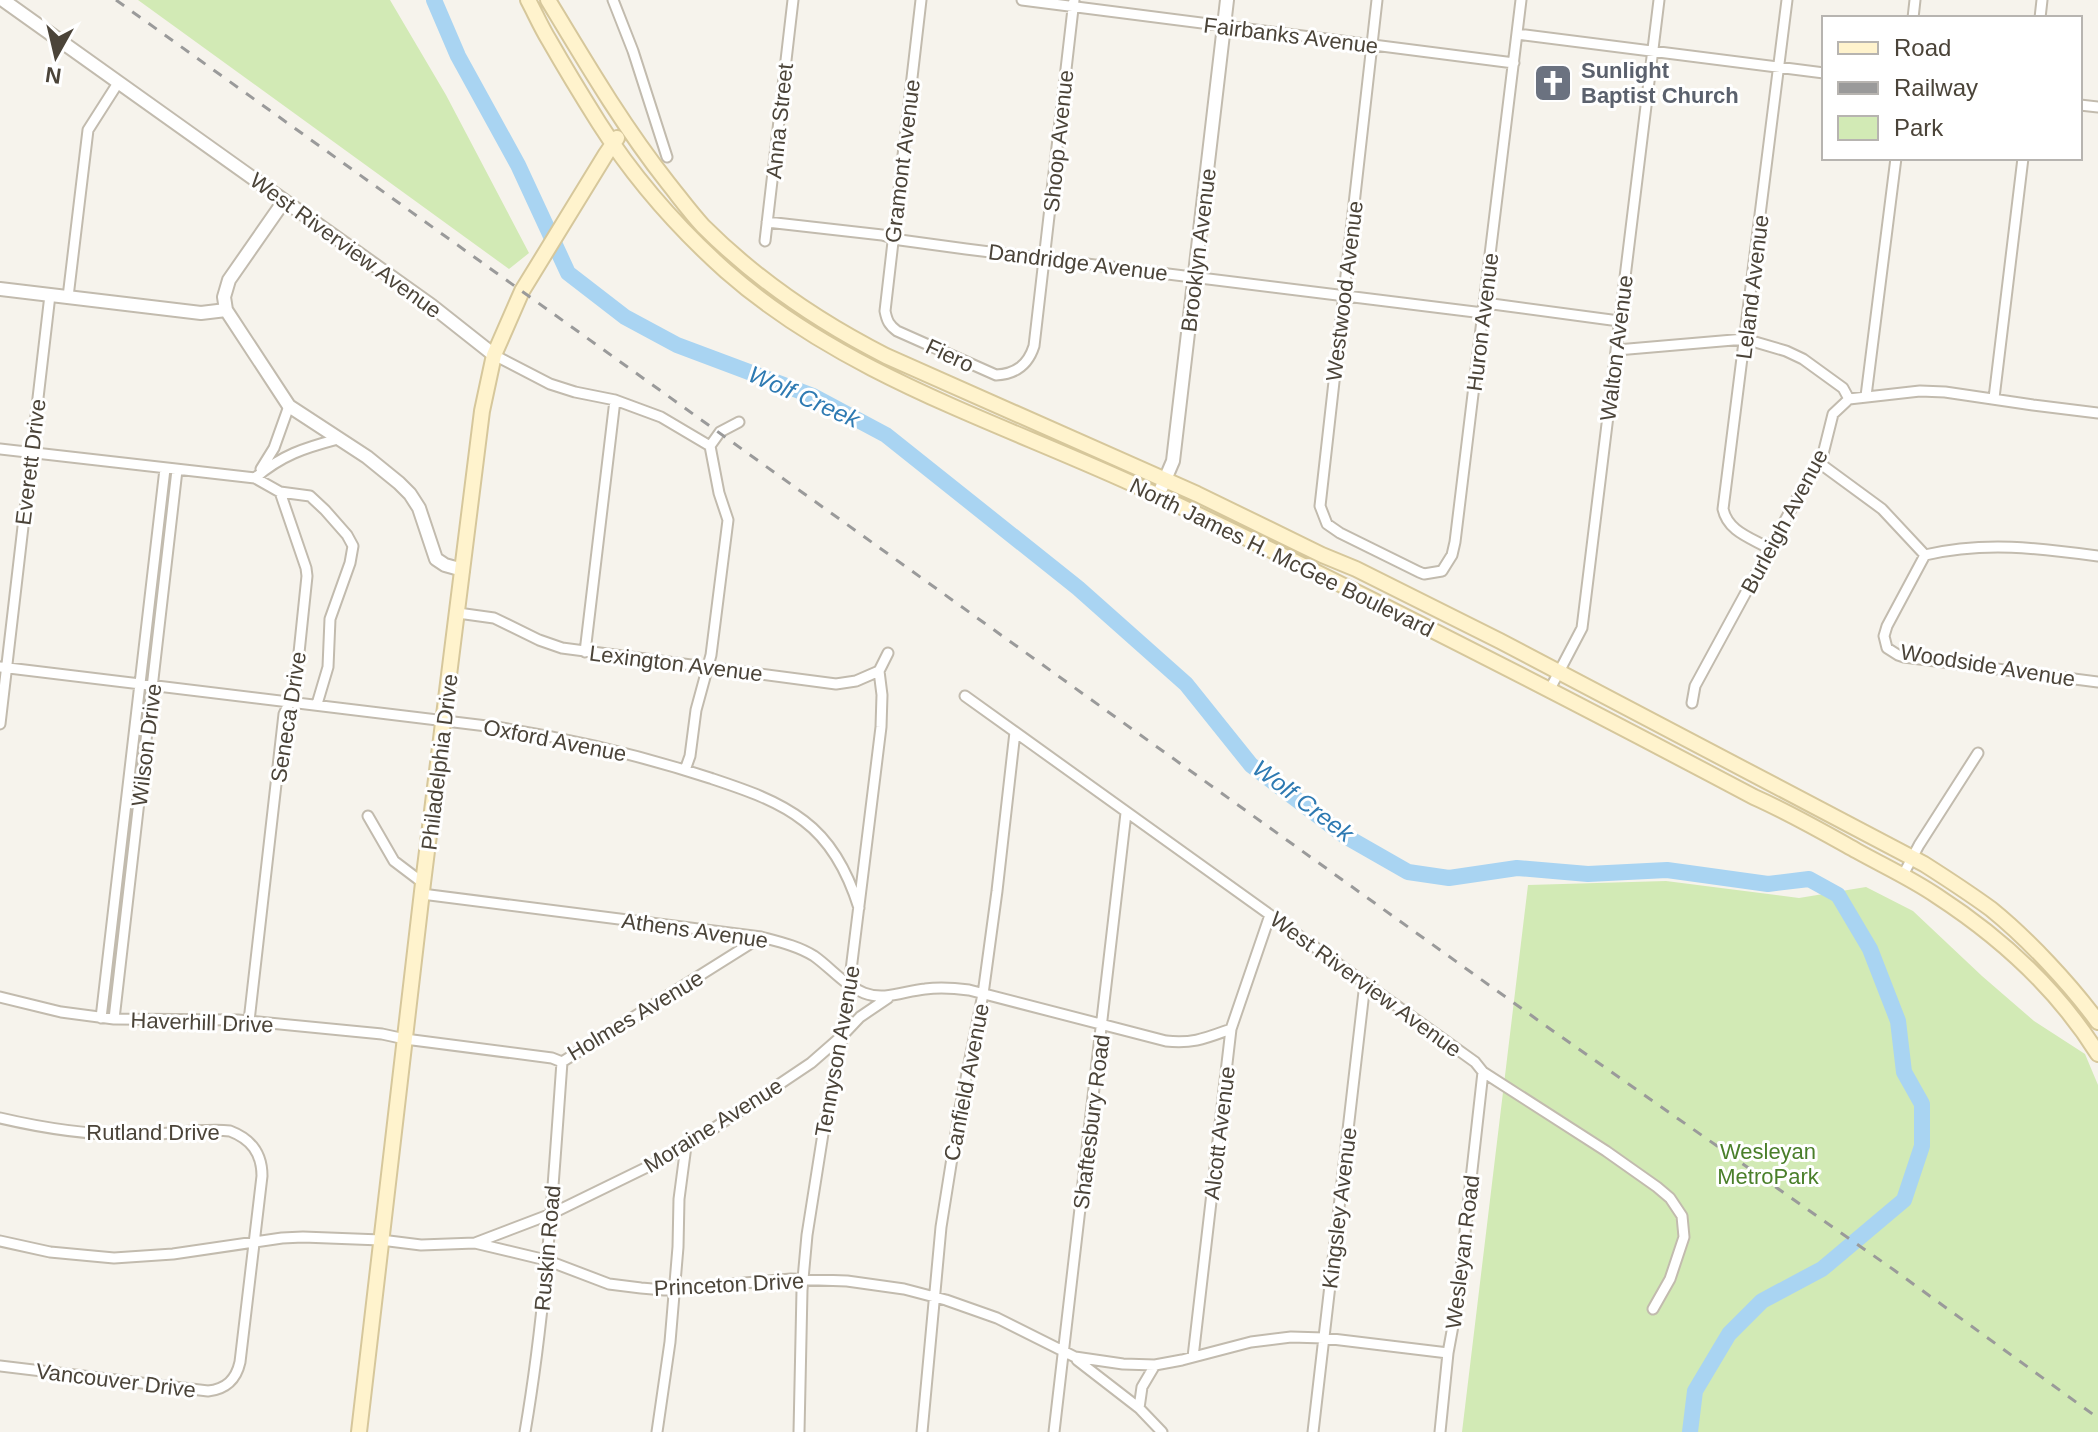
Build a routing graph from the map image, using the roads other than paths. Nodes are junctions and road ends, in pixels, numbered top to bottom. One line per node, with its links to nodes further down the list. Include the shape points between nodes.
1 (3, 0): 21 (street, West Riverview Avenue)
2 (528, 0): 23 (main road, North James H. McGee Boulevard)
3 (548, 0): 22 (main road, North James H. McGee Boulevard)
4 (613, 0): 24 (street)
5 (793, 0): 28 (street, Anna Street)
6 (921, 0): 29 (street, Gramont Avenue)
7 (1022, 0): 13 (street, Fairbanks Avenue)
8 (1227, 0): 14 (street, Brooklyn Avenue)
9 (1377, 0): 16 (street, Westwood Avenue)
10 (1521, 0): 15 (street, Huron Avenue)
11 (1659, 0): 17 (street, Walton Avenue)
12 (1787, 0): 19 (street, Leland Avenue)
13 (1073, 3): 14 (street, Fairbanks Avenue); 31 (street, Shoop Avenue)
14 (1224, 26): 16 (street, Fairbanks Avenue); 32 (street, Brooklyn Avenue)
15 (1517, 34): 17 (street); 18 (street, Huron Avenue)
16 (1372, 45): 18 (street, Fairbanks Avenue); 35 (street, Westwood Avenue)
17 (1653, 52): 19 (street); 40 (street, Walton Avenue)
18 (1514, 63): 37 (street, Huron Avenue)
19 (1778, 67): 20 (street); 41 (street, Leland Avenue)
20 (1822, 73)
21 (118, 83): 27 (street, West Riverview Avenue); 36 (street, via 88,130)
22 (626, 127): 23 (main road, Philadelphia Drive); 60 (main road, North James H. McGee Boulevard, via 701,224 795,304 886,356)
23 (613, 144): 43 (main road, Philadelphia Drive, via 522,291); 62 (main road, North James H. McGee Boulevard, via 697,244 795,325 874,369)
24 (667, 157)
25 (1896, 160): 45 (street)
26 (2023, 160): 46 (street)
27 (284, 201): 38 (street, via 229,280); 43 (street, West Riverview Avenue)
28 (767, 222): 29 (street, Dandridge Avenue); 30 (street, Anna Street)
29 (893, 238): 31 (street, Dandridge Avenue); 39 (street, Gramont Avenue)
30 (765, 241)
31 (1045, 258): 32 (street, Dandridge Avenue); 44 (street, Shoop Avenue, via 1034,346)
32 (1195, 277): 35 (street, Dandridge Avenue); 60 (street, Brooklyn Avenue, via 1173,461)
33 (0, 289): 34 (street)
34 (50, 295): 36 (street); 55 (street, Everett Drive)
35 (1343, 296): 37 (street, Dandridge Avenue); 64 (street, Westwood Avenue, via 1320,506 1334,530)
36 (68, 297): 38 (street, via 201,313)
37 (1484, 308): 40 (street, Dandridge Avenue); 64 (street, Huron Avenue, via 1452,555 1442,571 1424,574)
38 (226, 310): 49 (street)
39 (888, 321): 44 (street, Fiero, via 897,331 989,373)
40 (1619, 321): 42 (street, Walton Avenue)
41 (1745, 339): 42 (street); 47 (street, via 1803,359 1843,388); 63 (street, Leland Avenue, via 1723,509 1733,528)
42 (1617, 350): 74 (street, Walton Avenue, via 1582,628)
43 (494, 355): 48 (street, West Riverview Avenue, via 550,384); 67 (main road, Philadelphia Drive, via 480,423)
44 (1016, 370)
45 (1866, 396): 46 (street, via 1933,391); 47 (street)
46 (1994, 398): 50 (street)
47 (1849, 399): 56 (street, Burleigh Avenue, via 1833,414)
48 (615, 400): 53 (street, West Riverview Avenue, via 661,417); 69 (street)
49 (289, 406): 52 (street); 59 (street, via 274,448)
50 (2098, 413)
51 (739, 422): 53 (street, via 720,432)
52 (338, 439): 59 (street, via 289,454); 67 (street, via 410,494 436,559)
53 (710, 446): 71 (street, via 728,520)
54 (0, 449): 55 (street)
55 (31, 453): 57 (street); 72 (street, Everett Drive)
56 (1818, 462): 63 (street, Burleigh Avenue); 65 (street, via 1882,509)
57 (165, 469): 58 (street); 76 (street, Wilson Drive)
58 (177, 470): 59 (street); 77 (street, Wilson Drive)
59 (255, 478): 61 (street)
60 (1165, 480): 62 (street, Brooklyn Avenue); 74 (main road, North James H. McGee Boulevard, via 1356,569)
61 (280, 492): 80 (street, Seneca Drive, via 307,576); 82 (street, via 310,496 353,546 330,619 328,667)
62 (1158, 496): 78 (main road, North James H. McGee Boulevard)
63 (1770, 549): 81 (street, Burleigh Avenue, via 1695,686)
64 (1376, 551)
65 (1925, 555): 66 (street, via 1987,546); 75 (street, Woodside Avenue, via 1887,626 1887,648 1904,657)
66 (2098, 556)
67 (463, 570): 68 (main road, Philadelphia Drive)
68 (458, 613): 69 (street, Lexington Avenue, via 494,618 539,640); 83 (main road, Philadelphia Drive)
69 (585, 652): 71 (street, Lexington Avenue)
70 (888, 653): 73 (street)
71 (707, 667): 73 (street, Lexington Avenue, via 836,684); 87 (street)
72 (3, 668): 76 (street, Oxford Avenue); 84 (street, Everett Drive)
73 (879, 671): 93 (street, Tennyson Avenue, via 881,727)
74 (1559, 673): 78 (street, Walton Avenue); 90 (main road, North James H. McGee Boulevard)
75 (2098, 682)
76 (140, 684): 77 (street, Oxford Avenue); 101 (street, Wilson Drive)
77 (152, 685): 80 (street, Oxford Avenue); 102 (street, Wilson Drive)
78 (1550, 689): 91 (main road, North James H. McGee Boulevard)
79 (965, 696): 85 (street, West Riverview Avenue)
80 (290, 701): 82 (street, Oxford Avenue); 103 (street, Seneca Drive, via 284,714)
81 (1692, 703)
82 (317, 704): 83 (street, Oxford Avenue)
83 (445, 720): 87 (street, Oxford Avenue, via 559,738); 92 (main road, Philadelphia Drive)
84 (0, 724)
85 (1015, 732): 88 (street, West Riverview Avenue); 98 (street, Canfield Avenue)
86 (1978, 753): 90 (street)
87 (685, 770): 93 (street, Oxford Avenue, via 771,801 806,823 835,856)
88 (1126, 813): 94 (street, West Riverview Avenue); 105 (street, Shaftesbury Road)
89 (368, 816): 92 (street, via 394,861)
90 (1912, 858): 91 (street); 104 (main road, North James H. McGee Boulevard, via 1972,895 2013,929)
91 (1903, 875): 109 (main road, North James H. McGee Boulevard, via 2011,952 2068,1011)
92 (423, 889): 95 (street, Athens Avenue); 108 (main road, Philadelphia Drive)
93 (859, 908): 97 (street, Tennyson Avenue)
94 (1270, 915): 96 (street, West Riverview Avenue); 106 (street, Alcott Avenue)
95 (761, 937): 97 (street, Athens Avenue, via 812,955); 110 (street, Holmes Avenue)
96 (1365, 983): 111 (street, West Riverview Avenue); 124 (street, Kingsley Avenue)
97 (849, 984): 100 (street, Athens Avenue); 107 (street, Tennyson Avenue)
98 (983, 994): 100 (street, Athens Avenue, via 938,988); 105 (street, Athens Avenue); 122 (street, Canfield Avenue, via 950,1163)
99 (0, 997): 101 (street, Haverhill Drive)
100 (889, 997): 107 (street, Moraine Avenue)
101 (101, 1018): 102 (street, Haverhill Drive)
102 (114, 1019): 103 (street, Haverhill Drive)
103 (249, 1021): 108 (street, Haverhill Drive)
104 (2098, 1022)
105 (1102, 1025): 106 (street, Athens Avenue, via 1180,1043); 125 (street, Shaftesbury Road)
106 (1231, 1029): 128 (street, Alcott Avenue)
107 (843, 1035): 113 (street, Moraine Avenue, via 811,1063); 120 (street, Tennyson Avenue, via 812,1199)
108 (405, 1039): 110 (street, Holmes Avenue); 115 (main road, Philadelphia Drive)
109 (2098, 1054)
110 (562, 1062): 114 (street, Ruskin Road)
111 (1483, 1072): 123 (street, West Riverview Avenue, via 1670,1198 1682,1216 1684,1237); 126 (street, Wesleyan Road)
112 (0, 1118): 117 (street, Rutland Drive, via 99,1134 235,1133 255,1148 262,1167)
113 (686, 1146): 114 (street, Moraine Avenue); 121 (street)
114 (551, 1214): 118 (street, Moraine Avenue); 119 (street, Ruskin Road)
115 (381, 1240): 117 (street, Princeton Drive, via 303,1237); 118 (street, Princeton Drive); 132 (main road, Philadelphia Drive)
116 (0, 1241): 117 (street, Princeton Drive, via 114,1258)
117 (254, 1242): 130 (street, Vancouver Drive, via 239,1368 222,1388 208,1391)
118 (475, 1243): 119 (street, Princeton Drive)
119 (546, 1260): 121 (street, Princeton Drive, via 609,1284); 133 (street, Ruskin Road)
120 (803, 1279): 121 (street, Princeton Drive); 122 (street, Princeton Drive, via 885,1285); 135 (street, Tennyson Avenue)
121 (675, 1288): 134 (street)
122 (934, 1297): 125 (street, Princeton Drive, via 997,1318); 136 (street, Canfield Avenue)
123 (1653, 1309)
124 (1324, 1338): 126 (street, Princeton Drive); 128 (street, Princeton Drive, via 1267,1339); 139 (street, Kingsley Avenue)
125 (1064, 1352): 127 (street, Princeton Drive); 137 (street, Shaftesbury Road)
126 (1448, 1353): 140 (street, Wesleyan Road)
127 (1075, 1357): 129 (street, Princeton Drive); 131 (street)
128 (1193, 1357): 129 (street, Princeton Drive)
129 (1155, 1365): 131 (street, via 1142,1387)
130 (0, 1366)
131 (1139, 1408): 138 (street)
132 (359, 1432)
133 (525, 1432)
134 (657, 1432)
135 (799, 1432)
136 (922, 1432)
137 (1054, 1432)
138 (1162, 1432)
139 (1313, 1432)
140 (1440, 1432)

